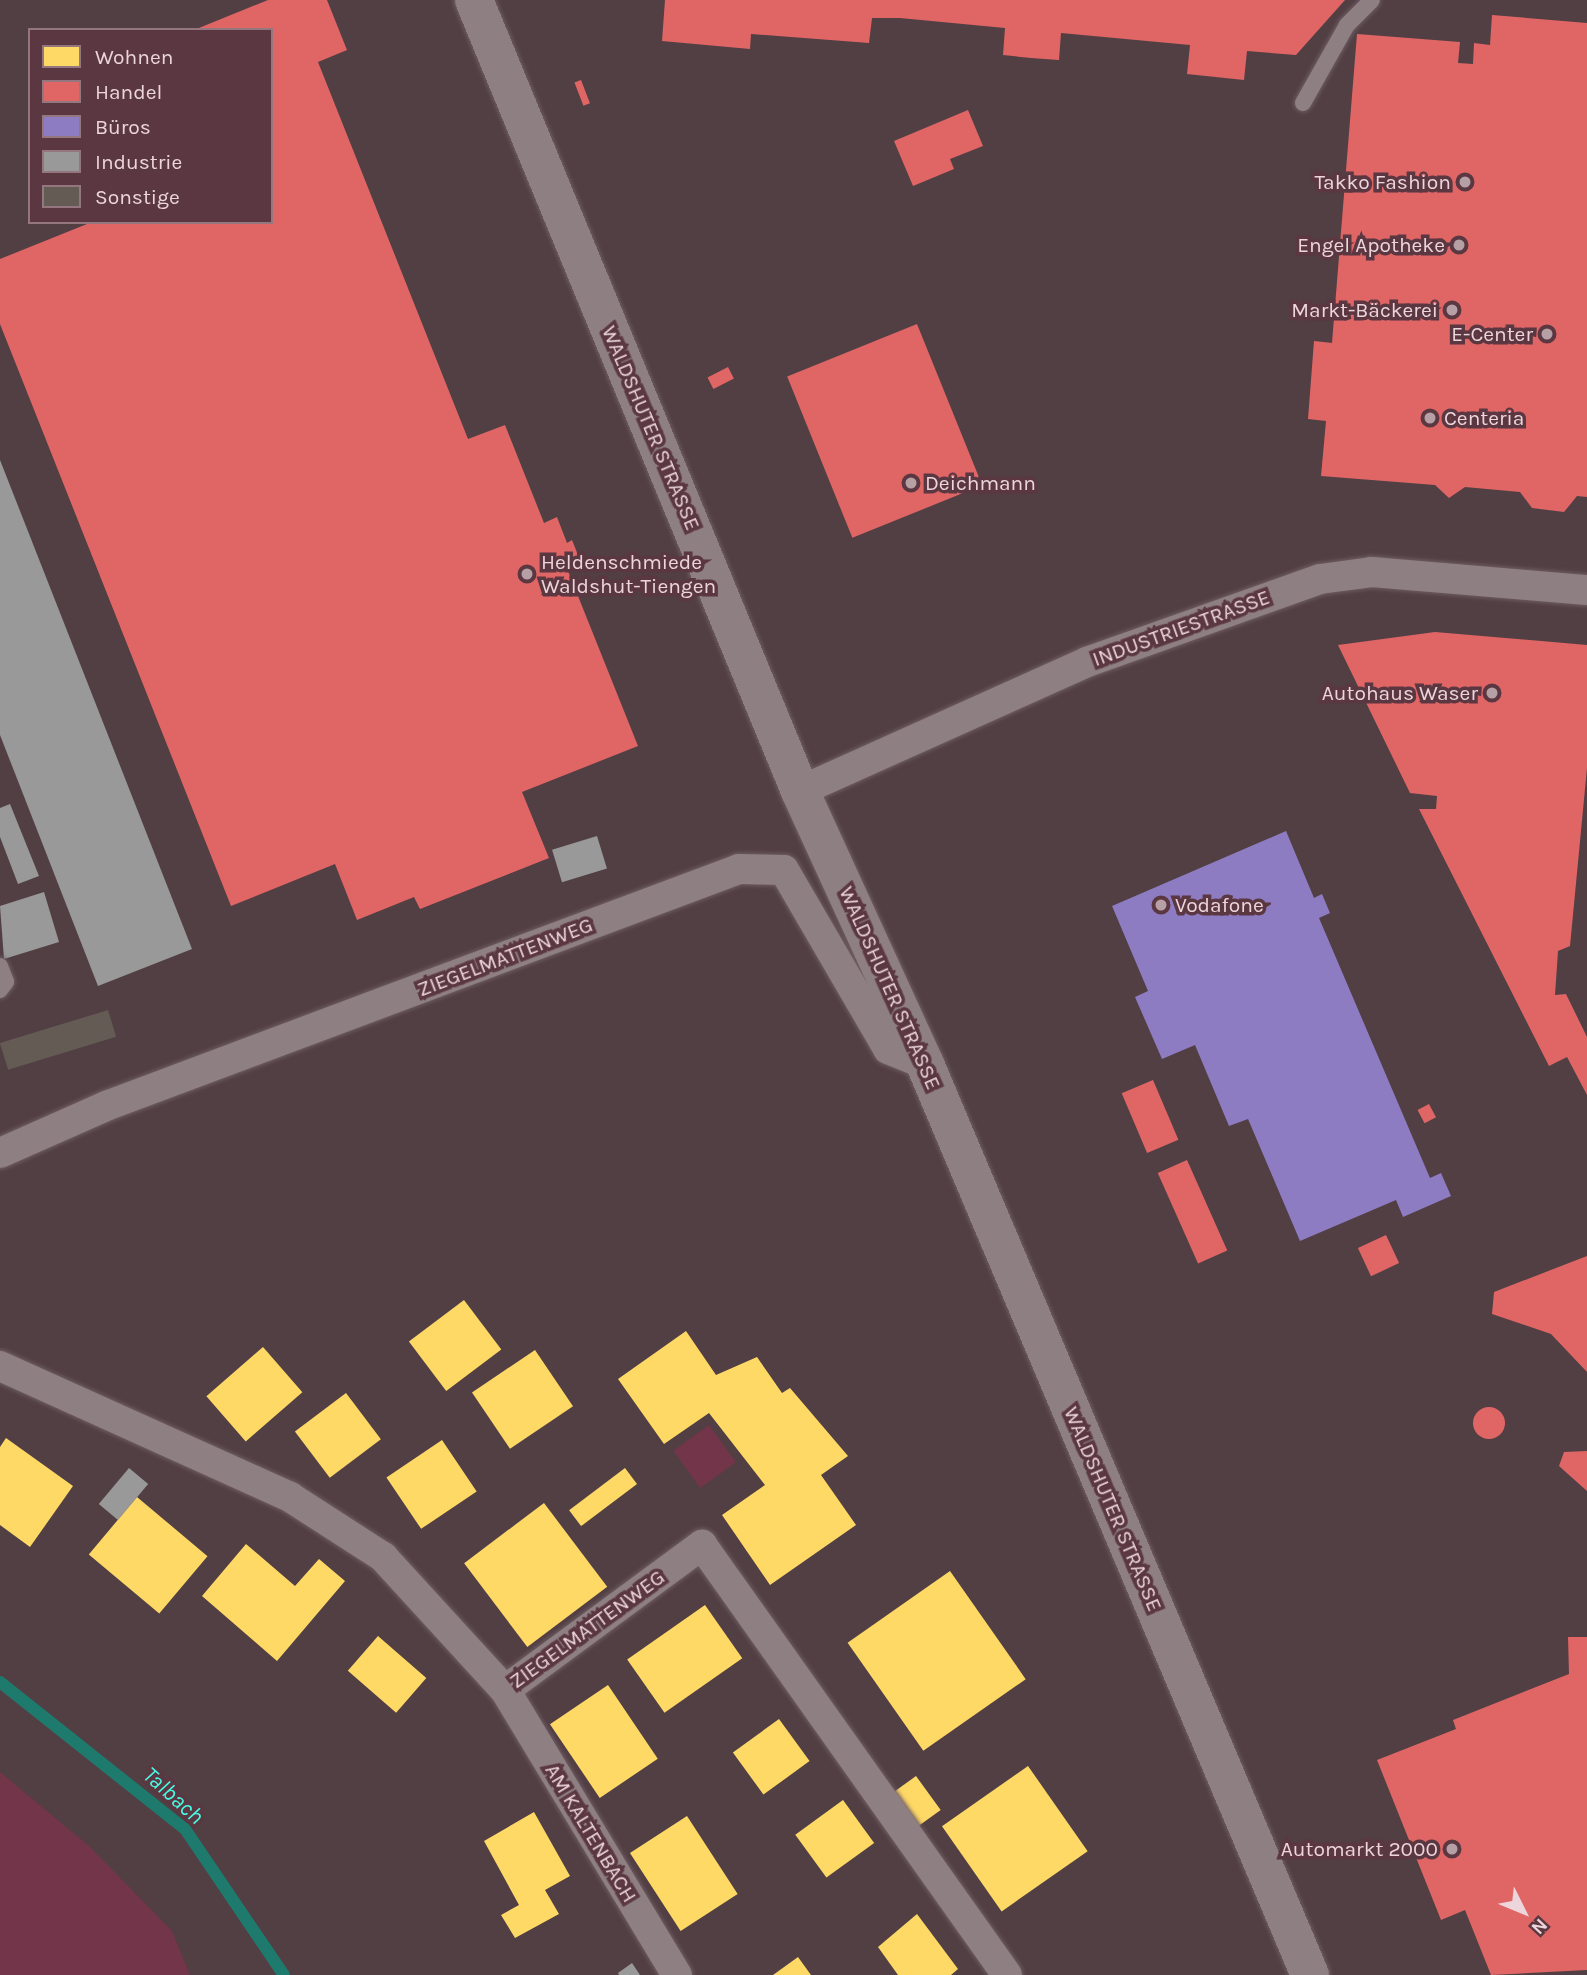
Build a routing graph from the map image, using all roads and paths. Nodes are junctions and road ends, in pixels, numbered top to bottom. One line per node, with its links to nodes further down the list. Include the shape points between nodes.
1 (474, 0): 5 (main road, WALDSHUTER STRASSE)
2 (1372, 0): 3 (lane, via 1347,25)
3 (1303, 103)
4 (1587, 590): 5 (street, INDUSTRIESTRASSE, via 1372,572 1320,579 1087,662)
5 (800, 791): 8 (main road, WALDSHUTER STRASSE)
6 (0, 967): 7 (lane, via 6,982)
7 (0, 990)
8 (925, 1064): 9 (street, ZIEGELMATTENWEG, via 888,1049 784,870 739,869 106,1106); 14 (main road, WALDSHUTER STRASSE)
9 (0, 1153)
10 (0, 1366): 11 (street, ZIEGELMATTENWEG, via 339,1524 391,1566)
11 (505, 1690): 12 (street, AM KALTENBACH); 13 (street, ZIEGELMATTENWEG, via 702,1545)
12 (677, 1975)
13 (1007, 1975)
14 (1310, 1975)

